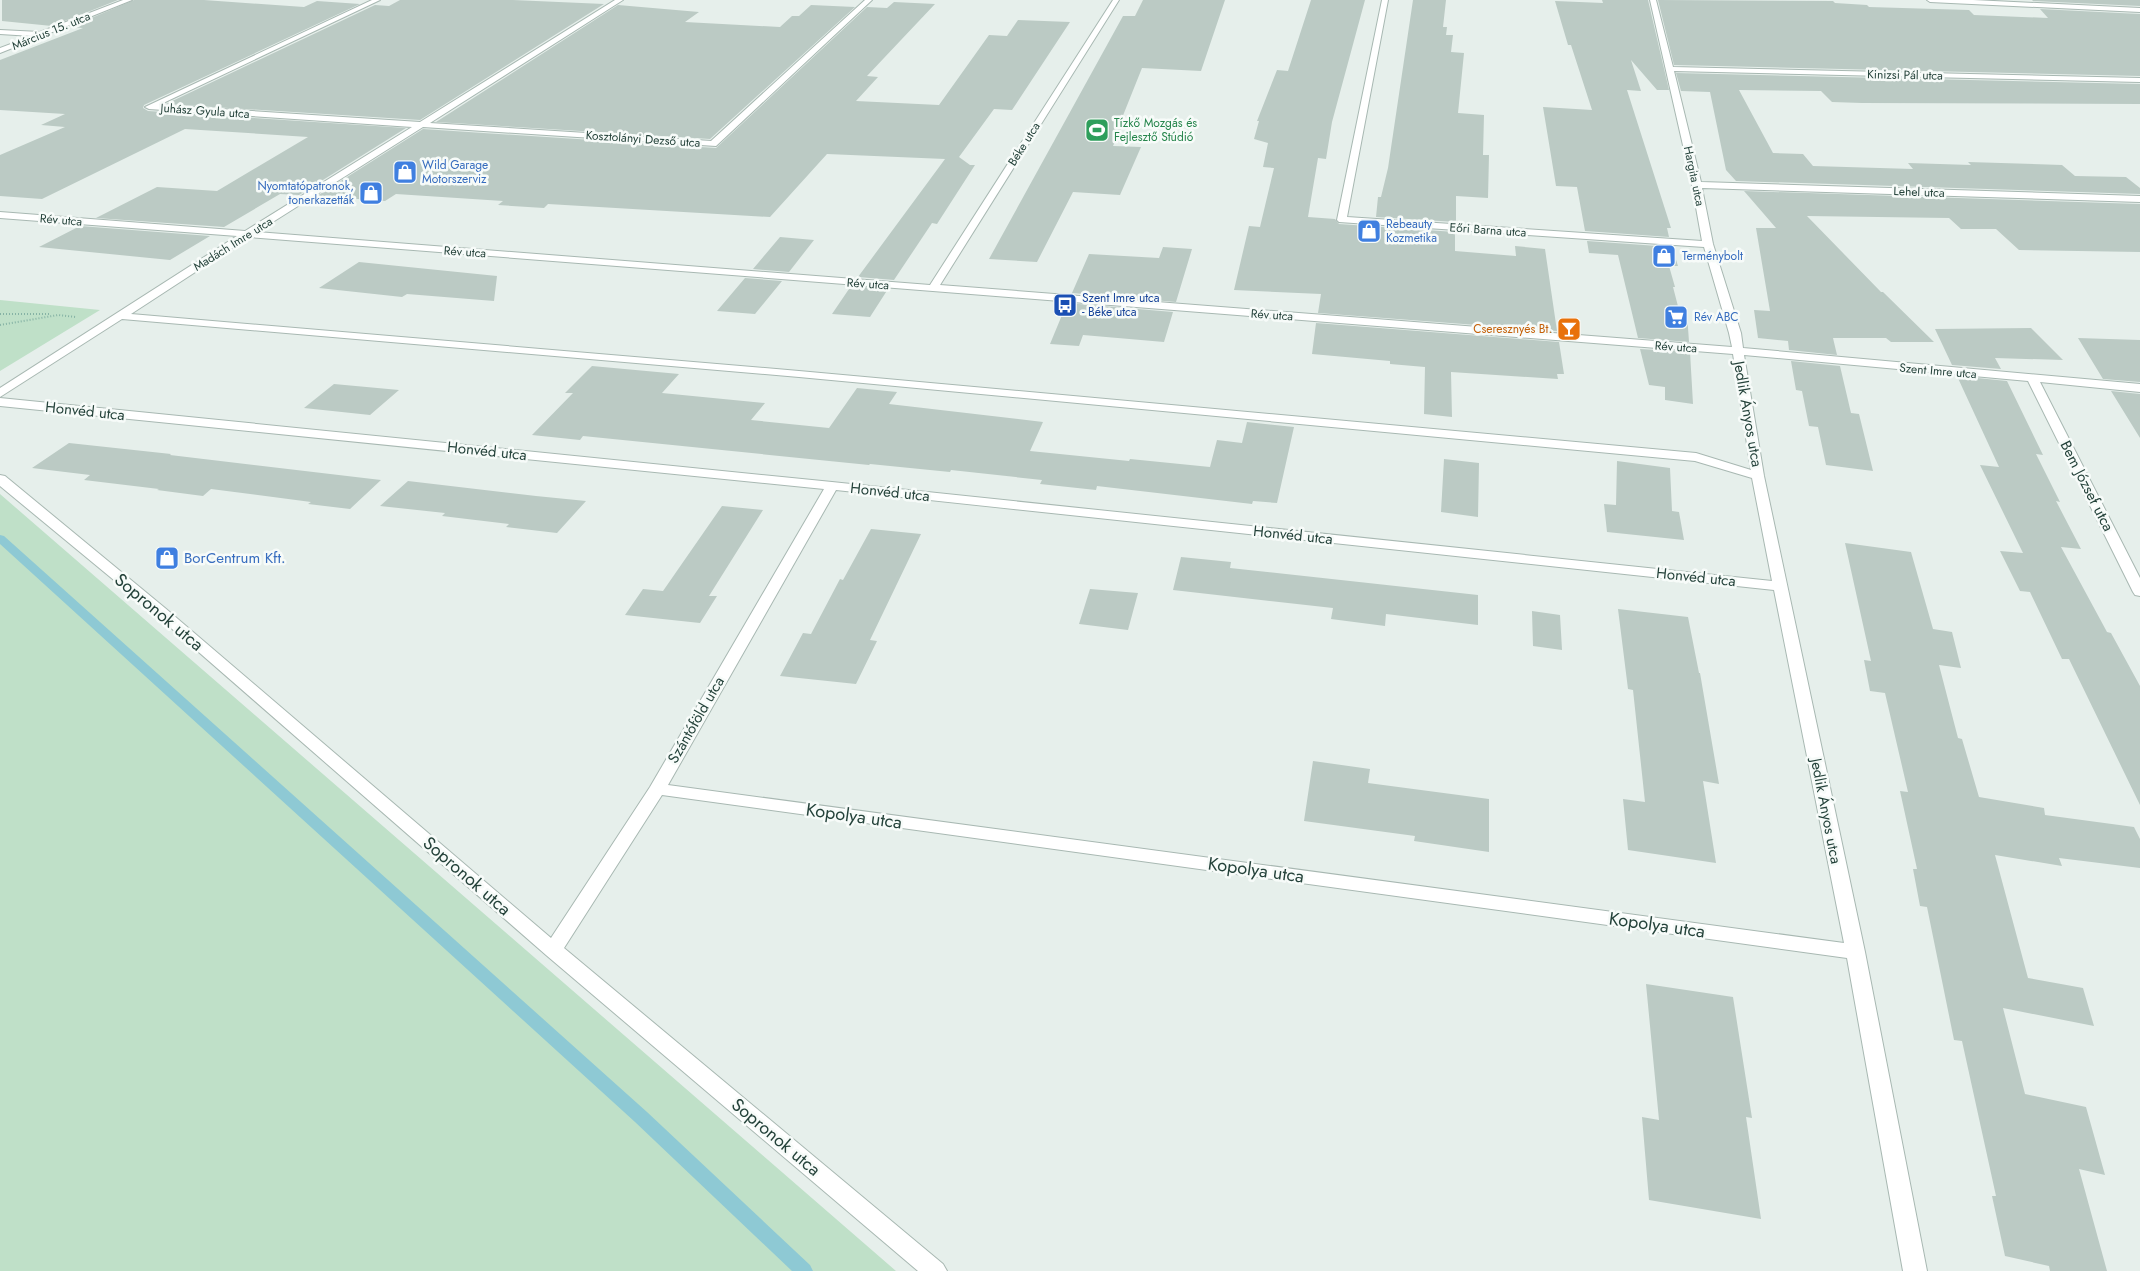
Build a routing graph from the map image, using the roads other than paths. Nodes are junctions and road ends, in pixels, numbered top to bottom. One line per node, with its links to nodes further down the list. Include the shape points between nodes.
1 (129, 0): 12 (street, Március 15. utca)
2 (377, 0): 16 (street, Juhász Gyula utca, via 149,107)
3 (620, 0): 16 (street, Madách Imre utca)
4 (869, 0): 16 (street, Kosztolányi Dezső utca, via 713,144)
5 (1116, 0): 22 (street, Béke utca)
6 (1385, 0): 21 (street, Eőri Barna utca, via 1342,220)
7 (1653, 0): 14 (street, Hargita utca)
8 (1930, 0): 9 (street)
9 (1969, 1): 10 (street)
10 (2140, 10)
11 (0, 32): 12 (street)
12 (42, 34): 13 (street, Március 15. utca)
13 (0, 51)
14 (1670, 69): 15 (street, Kinizsi Pál utca); 17 (street, Hargita utca)
15 (2140, 80)
16 (422, 124): 20 (street, Madách Imre utca)
17 (1697, 185): 18 (street, Lehel utca); 21 (street, Hargita utca)
18 (2140, 199)
19 (0, 215): 20 (street, Rév utca)
20 (246, 235): 22 (street, Rév utca); 23 (street, Madách Imre utca)
21 (1708, 244): 24 (street, Hargita utca, via 1735,333)
22 (932, 289): 24 (street, Rév utca)
23 (117, 318): 27 (street, Madách Imre utca); 29 (street, via 799,374 1696,457)
24 (1737, 351): 25 (street, Szent Imre utca); 29 (street, Jedlik Ányos utca)
25 (2033, 380): 26 (street, Szent Imre utca); 33 (street, Bem József utca)
26 (2140, 388)
27 (0, 393)
28 (0, 402): 31 (street, Honvéd utca)
29 (1758, 476): 32 (street, Jedlik Ányos utca)
30 (0, 479): 35 (street, Sopronok utca)
31 (832, 486): 32 (street, Honvéd utca); 34 (street, Szántóföld utca)
32 (1780, 586): 36 (street, Jedlik Ányos utca)
33 (2140, 592)
34 (657, 789): 35 (street, Szántóföld utca); 36 (street, Kopolya utca)
35 (553, 950): 37 (street, Sopronok utca)
36 (1855, 952): 38 (street, Jedlik Ányos utca)
37 (935, 1271)
38 (1915, 1271)

